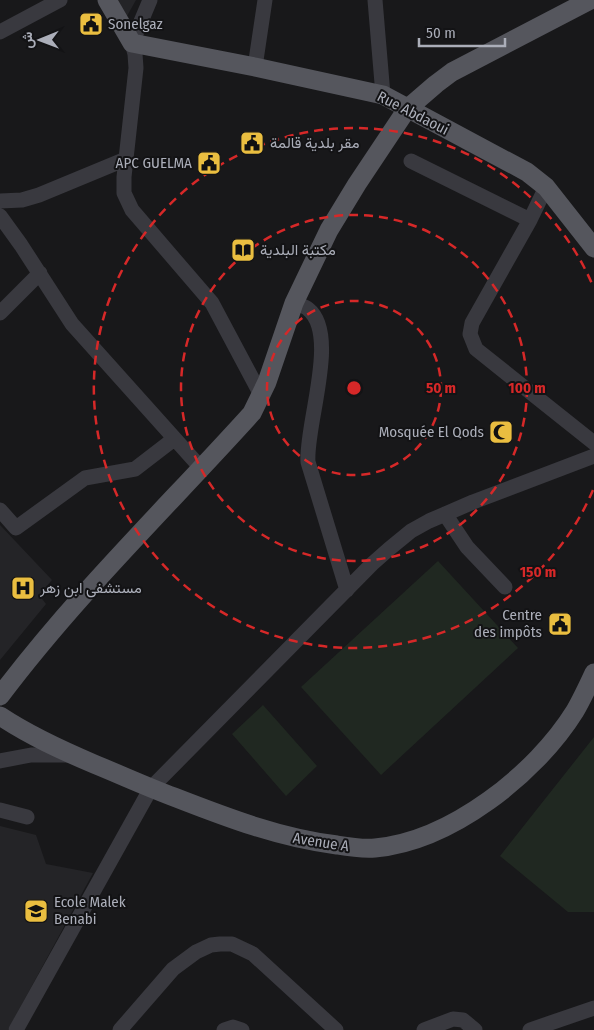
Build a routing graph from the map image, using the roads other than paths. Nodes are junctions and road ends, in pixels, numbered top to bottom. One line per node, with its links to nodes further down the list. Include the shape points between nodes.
1 (60, 0): 7 (street)
2 (107, 0): 8 (main road)
3 (150, 0): 8 (street)
4 (265, 0): 9 (street)
5 (376, 0): 10 (street)
6 (590, 0): 11 (main road, via 452,72)
7 (0, 32)
8 (132, 43): 9 (main road, Rue Abdaoui); 12 (street, via 136,68)
9 (255, 66): 10 (main road, Rue Abdaoui)
10 (383, 95): 11 (main road, Rue Abdaoui)
11 (407, 109): 14 (main road, Rue Abdaoui, via 526,172); 21 (main road, via 329,230)
12 (126, 159): 15 (street, via 22,200); 23 (street, via 124,193 132,210 212,303)
13 (411, 161): 17 (street)
14 (546, 187): 17 (street); 19 (main road, Rue Abdaoui)
15 (0, 201)
16 (0, 216): 18 (street)
17 (530, 220): 25 (street, via 472,323 470,334 476,349)
18 (5, 233): 20 (street)
19 (594, 248)
20 (40, 273): 22 (street); 24 (street, via 72,324)
21 (294, 303): 23 (main road); 31 (street, via 308,309 320,333 319,380 306,448)
22 (0, 313)
23 (261, 395): 27 (main road, via 252,413)
24 (174, 439): 27 (street); 28 (street, via 135,469 85,478 16,528)
25 (594, 443)
26 (594, 456): 29 (street)
27 (201, 468): 33 (main road, via 31,655)
28 (0, 510)
29 (445, 514): 30 (street, via 467,547); 31 (street, via 411,531 389,548)
30 (505, 587)
31 (347, 590): 37 (street)
32 (594, 673): 37 (main road, Avenue A, via 575,711 525,771 470,813 435,832 404,842 374,848 349,847 286,837)
33 (0, 696)
34 (0, 716): 35 (main road, Avenue A)
35 (73, 755): 36 (street, via 31,755); 37 (main road, Avenue A)
36 (0, 760)
37 (151, 788): 42 (street)
38 (0, 810): 39 (street)
39 (27, 817)
40 (594, 1008): 48 (street)
41 (125, 1028): 45 (street, via 173,969 211,945 232,944 254,954)
42 (16, 1030)
43 (224, 1030): 44 (street, via 233,1027)
44 (242, 1030)
45 (336, 1030)
46 (424, 1030): 47 (street, via 453,1019 463,1020)
47 (475, 1030)
48 (530, 1030)

